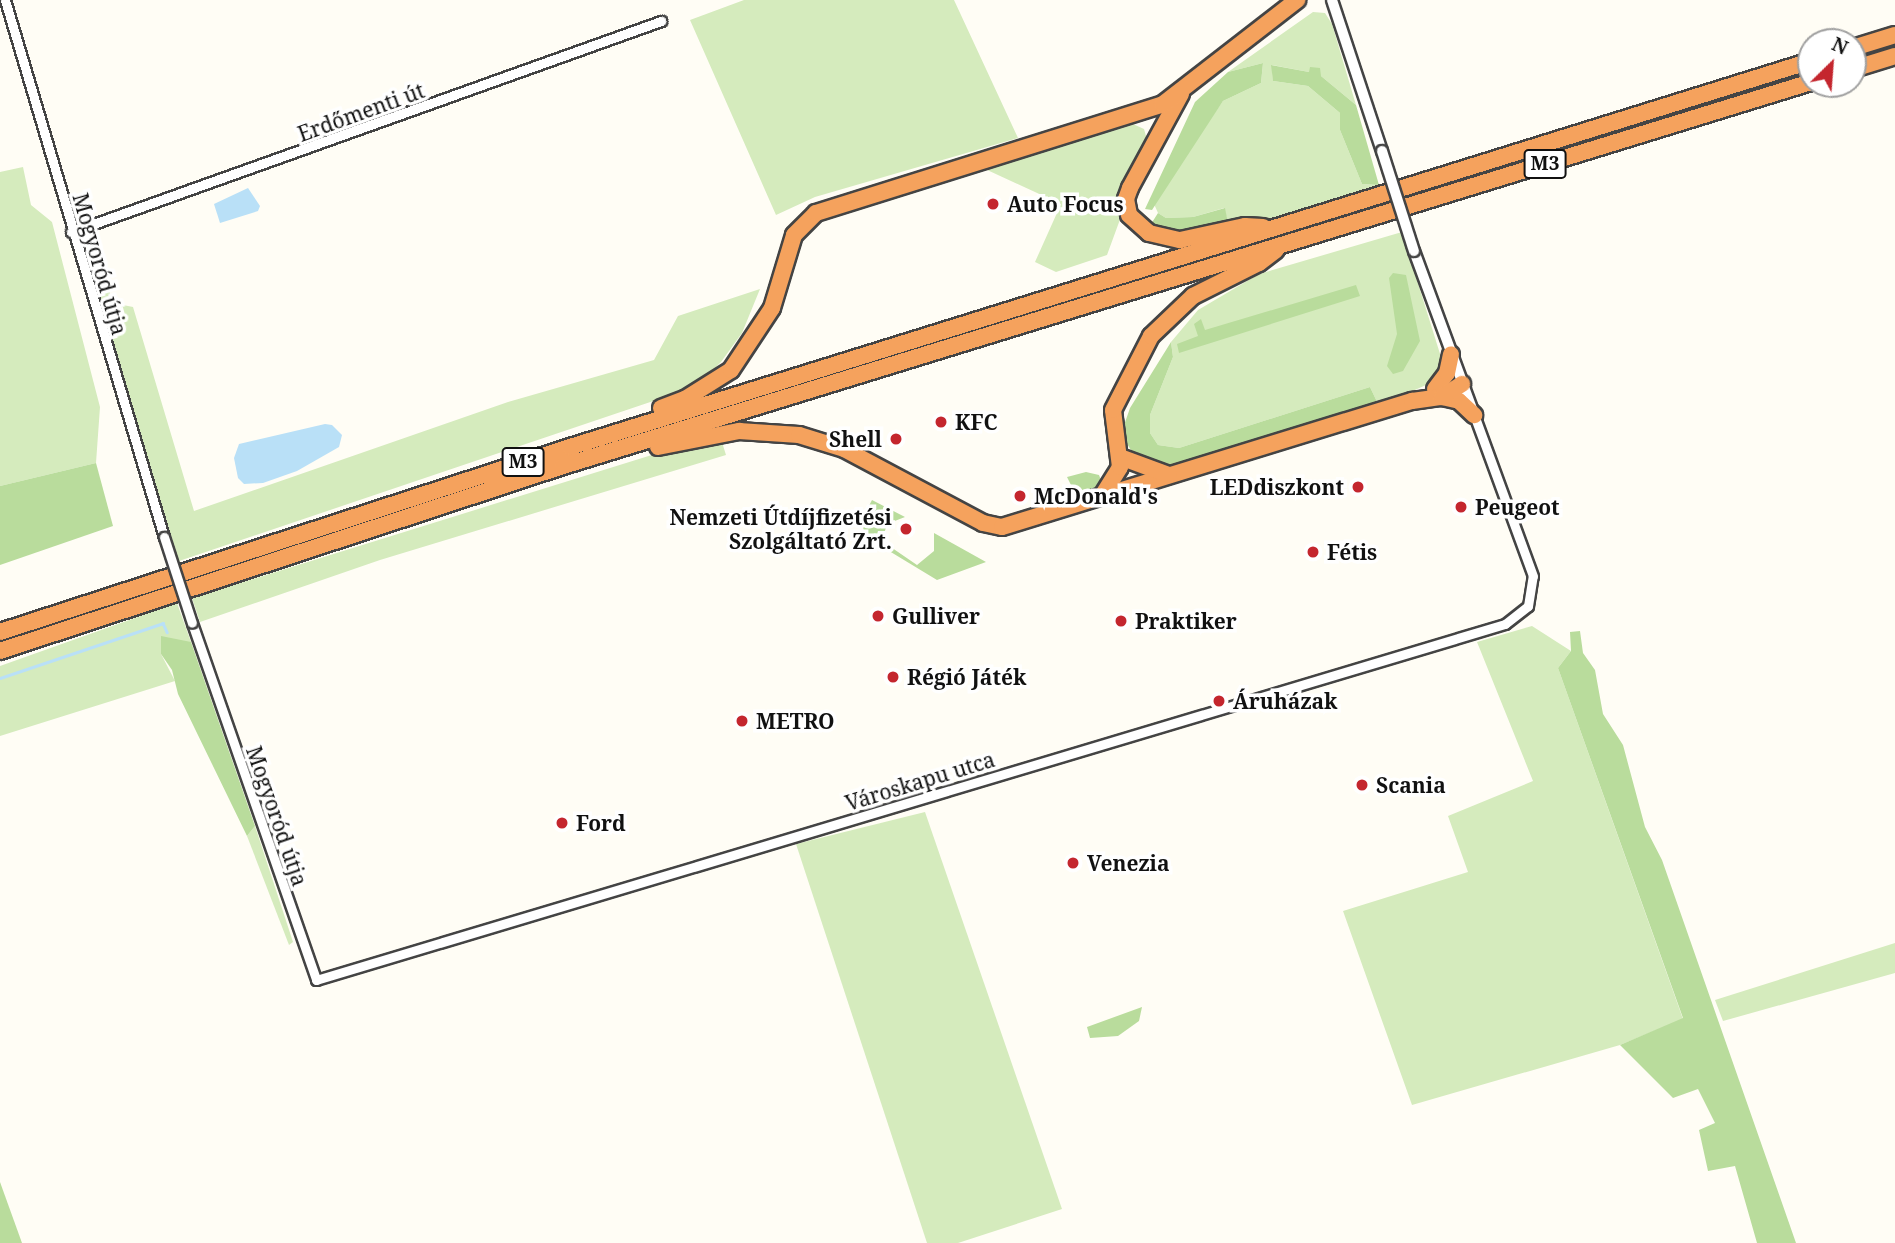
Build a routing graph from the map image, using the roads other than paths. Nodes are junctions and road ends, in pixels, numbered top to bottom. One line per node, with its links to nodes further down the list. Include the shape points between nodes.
1 (5, 0): 18 (street, Mogyoród útja)
2 (1297, 0): 13 (highway)
3 (1332, 0): 20 (street, bridge)
4 (661, 21): 18 (street, Erdőmenti út)
5 (1895, 33): 6 (highway)
6 (1867, 43)
7 (1895, 56): 9 (highway)
8 (1797, 65): 17 (highway, M3)
9 (1867, 65)
10 (1895, 66): 11 (highway)
11 (1867, 71)
12 (1797, 87): 19 (highway, M3)
13 (1184, 89): 14 (highway); 15 (highway)
14 (1169, 114): 15 (highway); 16 (highway)
15 (1137, 118): 16 (highway, via 1150,129); 24 (highway, via 816,213 794,235 772,308 731,370 685,400 599,429)
16 (1152, 144): 17 (highway, via 1126,199 1134,222 1157,236 1180,240 1245,226)
17 (1276, 228): 24 (highway, M3)
18 (72, 232): 32 (street, Mogyoród útja, bridge, via 192,623)
19 (1284, 244): 25 (highway, via 1259,263 1193,296 1162,323 1131,370 1114,410 1113,433); 26 (highway, M3)
20 (1451, 354): 21 (street); 22 (highway)
21 (1462, 384): 22 (highway); 23 (street)
22 (1439, 393): 23 (highway); 27 (highway)
23 (1474, 415): 32 (street, Városkapu utca, via 1533,576 1528,606 1497,627)
24 (570, 447): 30 (highway, M3)
25 (1122, 462): 27 (highway); 28 (highway); 29 (highway)
26 (563, 466): 29 (highway, via 750,430 799,435 853,455 997,527); 31 (highway, M3)
27 (1171, 475): 28 (highway)
28 (1132, 487): 29 (highway)
29 (1102, 496)
30 (0, 632)
31 (0, 652)
32 (316, 980)

